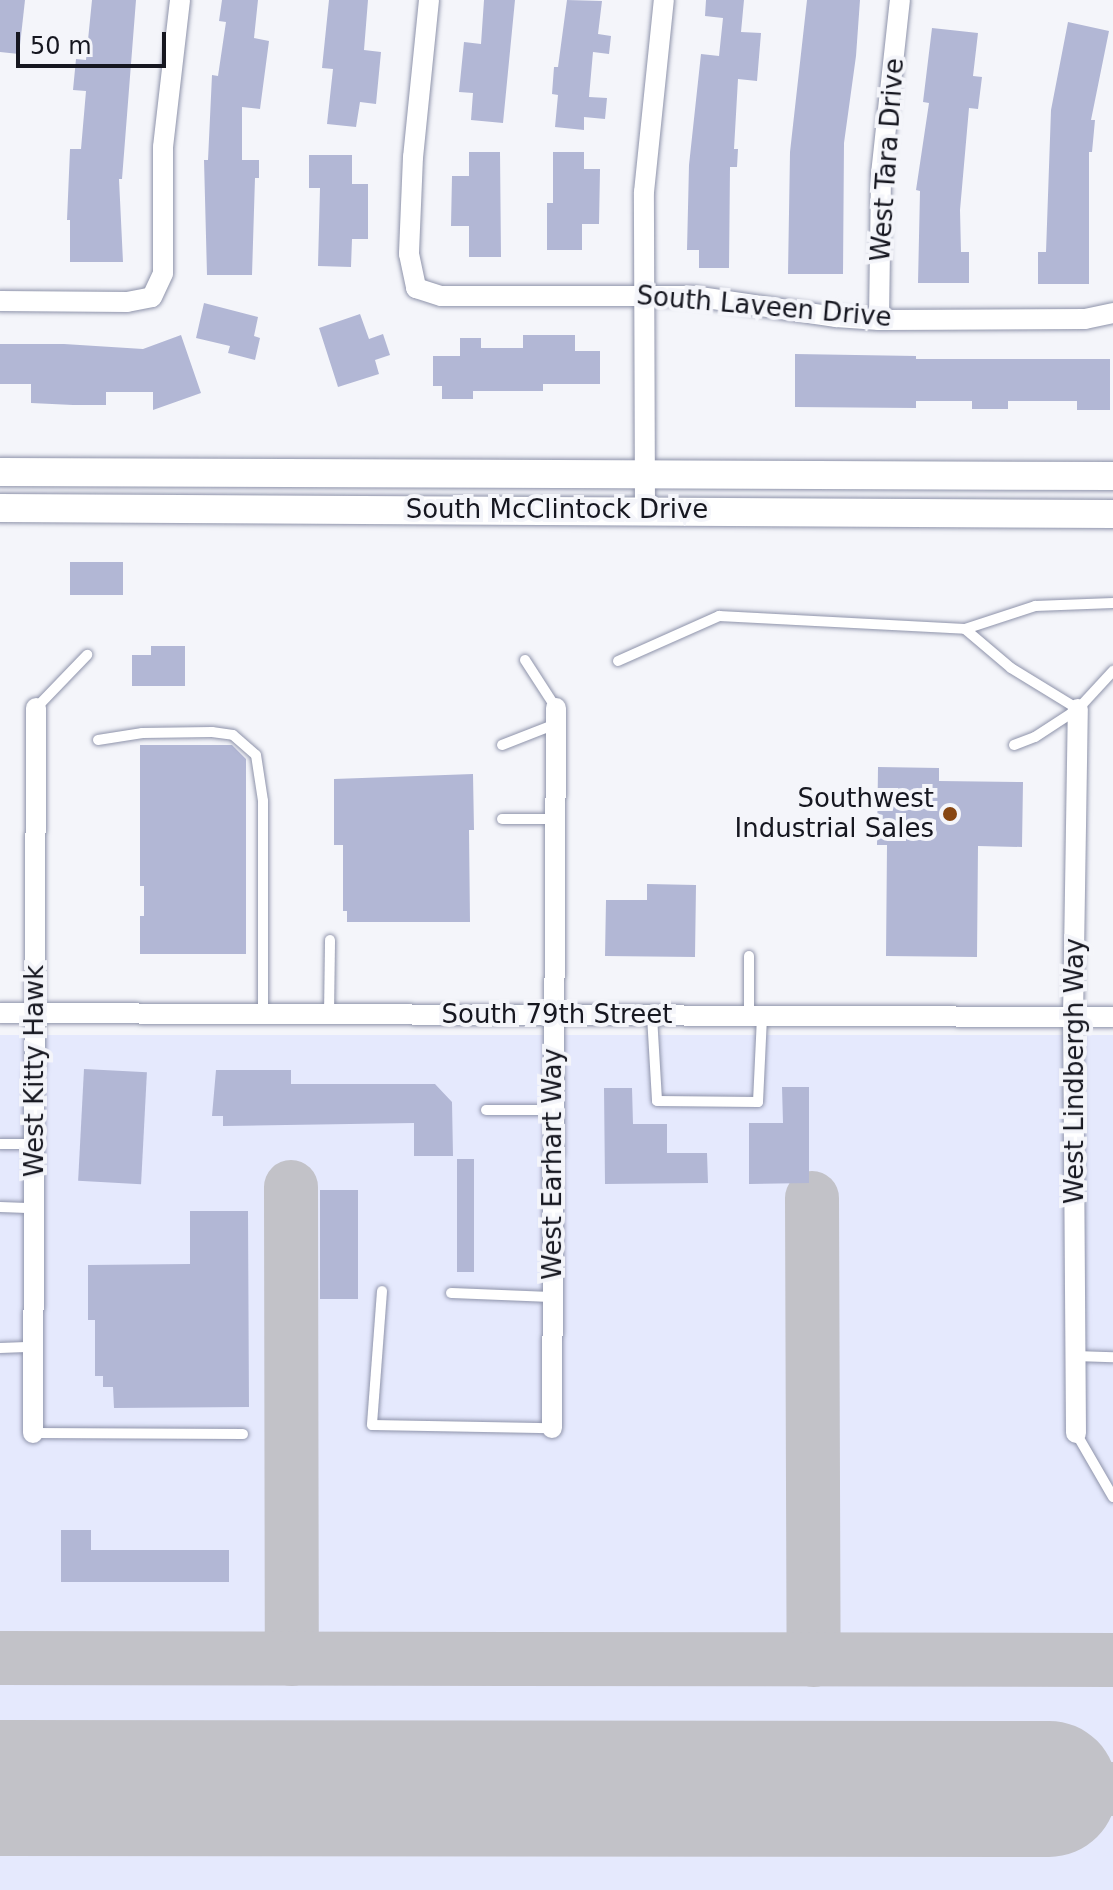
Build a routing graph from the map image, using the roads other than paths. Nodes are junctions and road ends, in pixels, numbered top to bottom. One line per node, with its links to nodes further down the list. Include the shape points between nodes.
1 (180, 0): 6 (street, via 163,147 163,273 152,297 127,302)
2 (429, 0): 5 (street, South Laveen Drive, via 413,157 409,254 416,288 441,296)
3 (664, 0): 5 (street, via 644,192)
4 (900, 0): 8 (street, West Tara Drive, via 881,174)
5 (644, 294): 8 (street, South Laveen Drive); 10 (street)
6 (0, 301)
7 (1113, 313): 8 (street, South Laveen Drive, via 1085,319)
8 (879, 320)
9 (0, 472): 10 (main road, South McClintock Drive)
10 (645, 475): 11 (main road, South McClintock Drive); 13 (street)
11 (1113, 476)
12 (0, 508): 13 (main road, South McClintock Drive)
13 (645, 510): 14 (main road, South McClintock Drive)
14 (1113, 514)
15 (1113, 603): 16 (lane, via 1035,606)
16 (965, 629): 19 (lane, via 719,616); 22 (lane, via 1011,668)
17 (87, 655): 21 (lane)
18 (525, 660): 23 (lane)
19 (618, 661)
20 (1113, 671): 22 (lane)
21 (36, 708): 32 (street, West Kitty Hawk)
22 (1078, 709): 26 (lane); 38 (street, West Lindbergh Way)
23 (556, 716): 25 (lane); 28 (street, West Earhart Way)
24 (98, 740): 33 (lane, via 212,732 233,735 256,755 263,801)
25 (502, 745)
26 (1014, 745)
27 (502, 819): 28 (lane)
28 (556, 819): 35 (street, West Earhart Way)
29 (330, 940): 34 (lane)
30 (749, 956): 37 (lane)
31 (0, 1013): 32 (street, South 79th Street)
32 (35, 1013): 33 (street, South 79th Street); 43 (street, West Kitty Hawk)
33 (263, 1014): 34 (street, South 79th Street)
34 (329, 1015): 35 (street, South 79th Street)
35 (554, 1015): 36 (street, South 79th Street); 41 (street, West Earhart Way)
36 (652, 1016): 37 (street, South 79th Street); 37 (lane, via 657,1101 758,1102)
37 (756, 1016): 38 (street, South 79th Street)
38 (1073, 1017): 39 (street, South 79th Street); 51 (street, West Lindbergh Way)
39 (1113, 1017)
40 (486, 1110): 41 (lane)
41 (554, 1110): 48 (street, West Earhart Way)
42 (0, 1144): 43 (lane)
43 (34, 1144): 45 (street, West Kitty Hawk)
44 (0, 1207): 45 (lane)
45 (34, 1208): 49 (street, West Kitty Hawk)
46 (382, 1291): 53 (lane, via 372,1425)
47 (451, 1293): 48 (lane)
48 (552, 1297): 53 (street, West Earhart Way)
49 (33, 1347): 50 (lane); 54 (street, West Kitty Hawk)
50 (0, 1348)
51 (1075, 1356): 52 (lane); 55 (street, West Lindbergh Way)
52 (1113, 1357)
53 (552, 1428)
54 (33, 1433): 56 (lane)
55 (1076, 1433): 57 (lane)
56 (243, 1434)
57 (1113, 1497)

